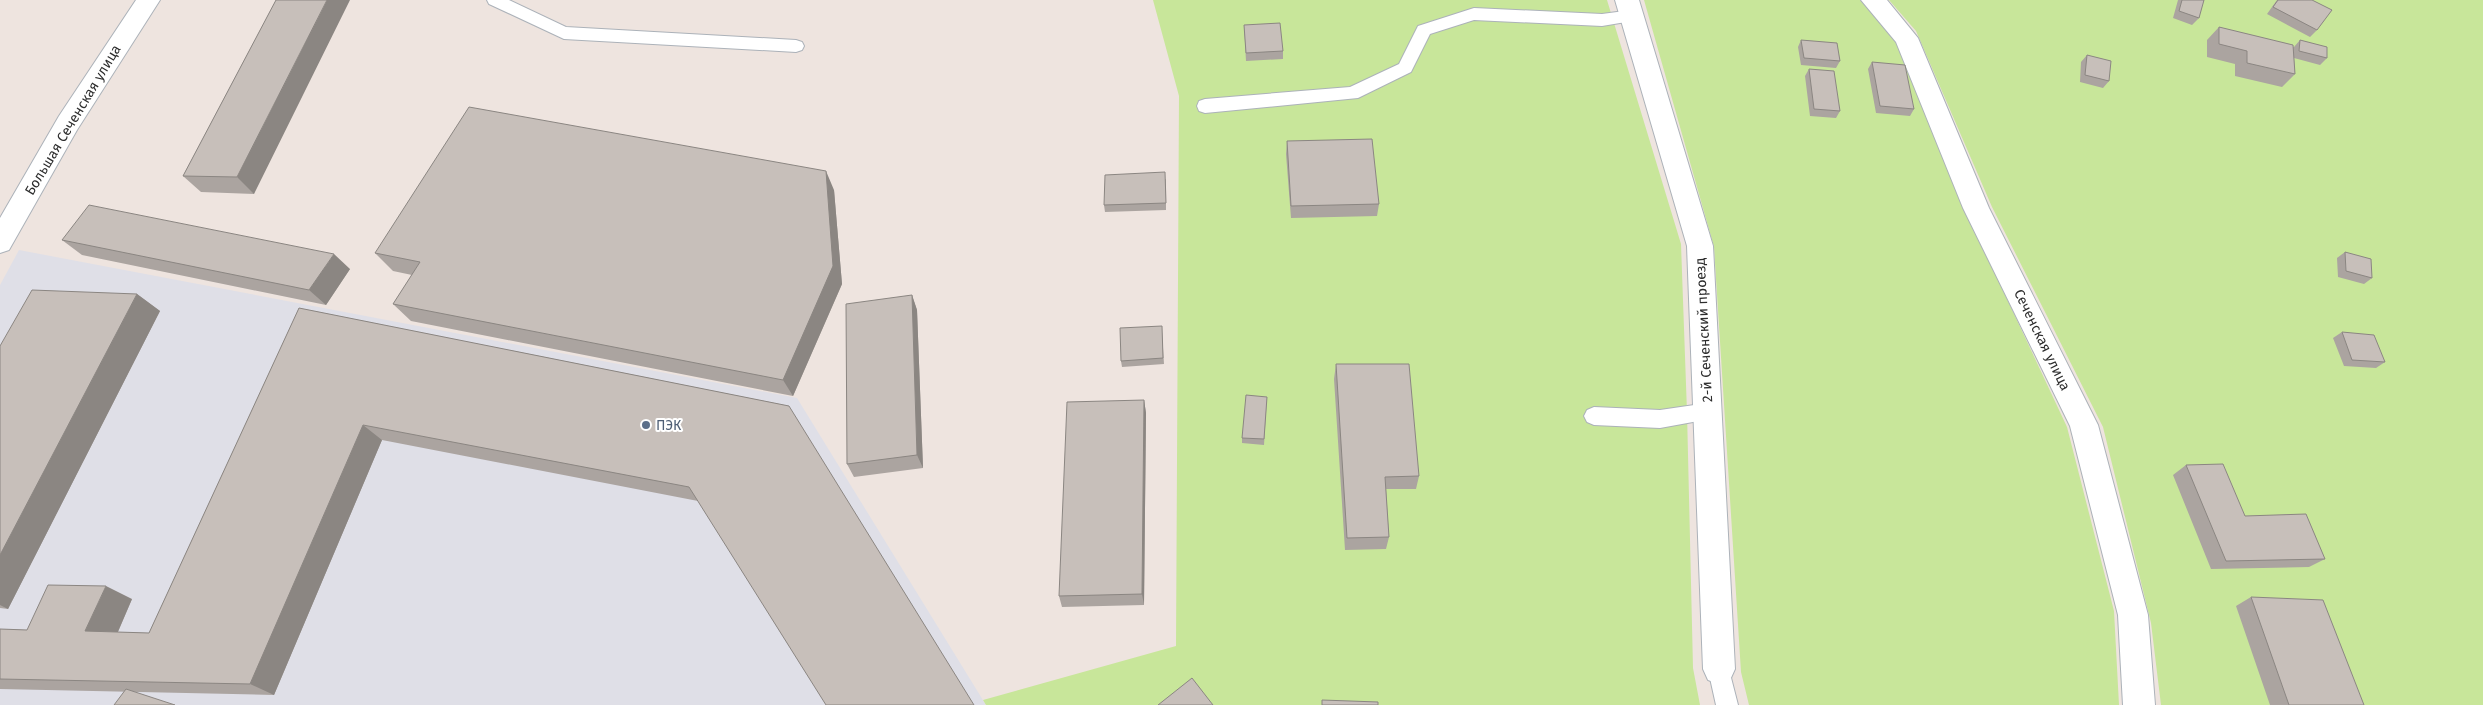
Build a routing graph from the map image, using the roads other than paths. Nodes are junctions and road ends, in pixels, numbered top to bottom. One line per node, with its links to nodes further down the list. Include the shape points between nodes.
1 (148, 0): 7 (street, Большая Сеченская улица, via 68,123)
2 (495, 0): 5 (lane, via 564,33)
3 (1873, 0): 12 (street, Сеченская улица, via 1906,38 1976,208 2084,425 2133,615)
4 (1630, 8): 6 (lane, via 1602,20 1474,14 1424,30 1405,68 1352,93); 8 (street, 2-й Сеченский проезд, via 1700,246)
5 (796, 46)
6 (1205, 106)
7 (0, 242)
8 (1708, 412): 9 (lane, via 1660,419); 10 (street, 2-й Сеченский проезд)
9 (1594, 416)
10 (1719, 669): 11 (lane)
11 (1727, 705)
12 (2139, 705)

